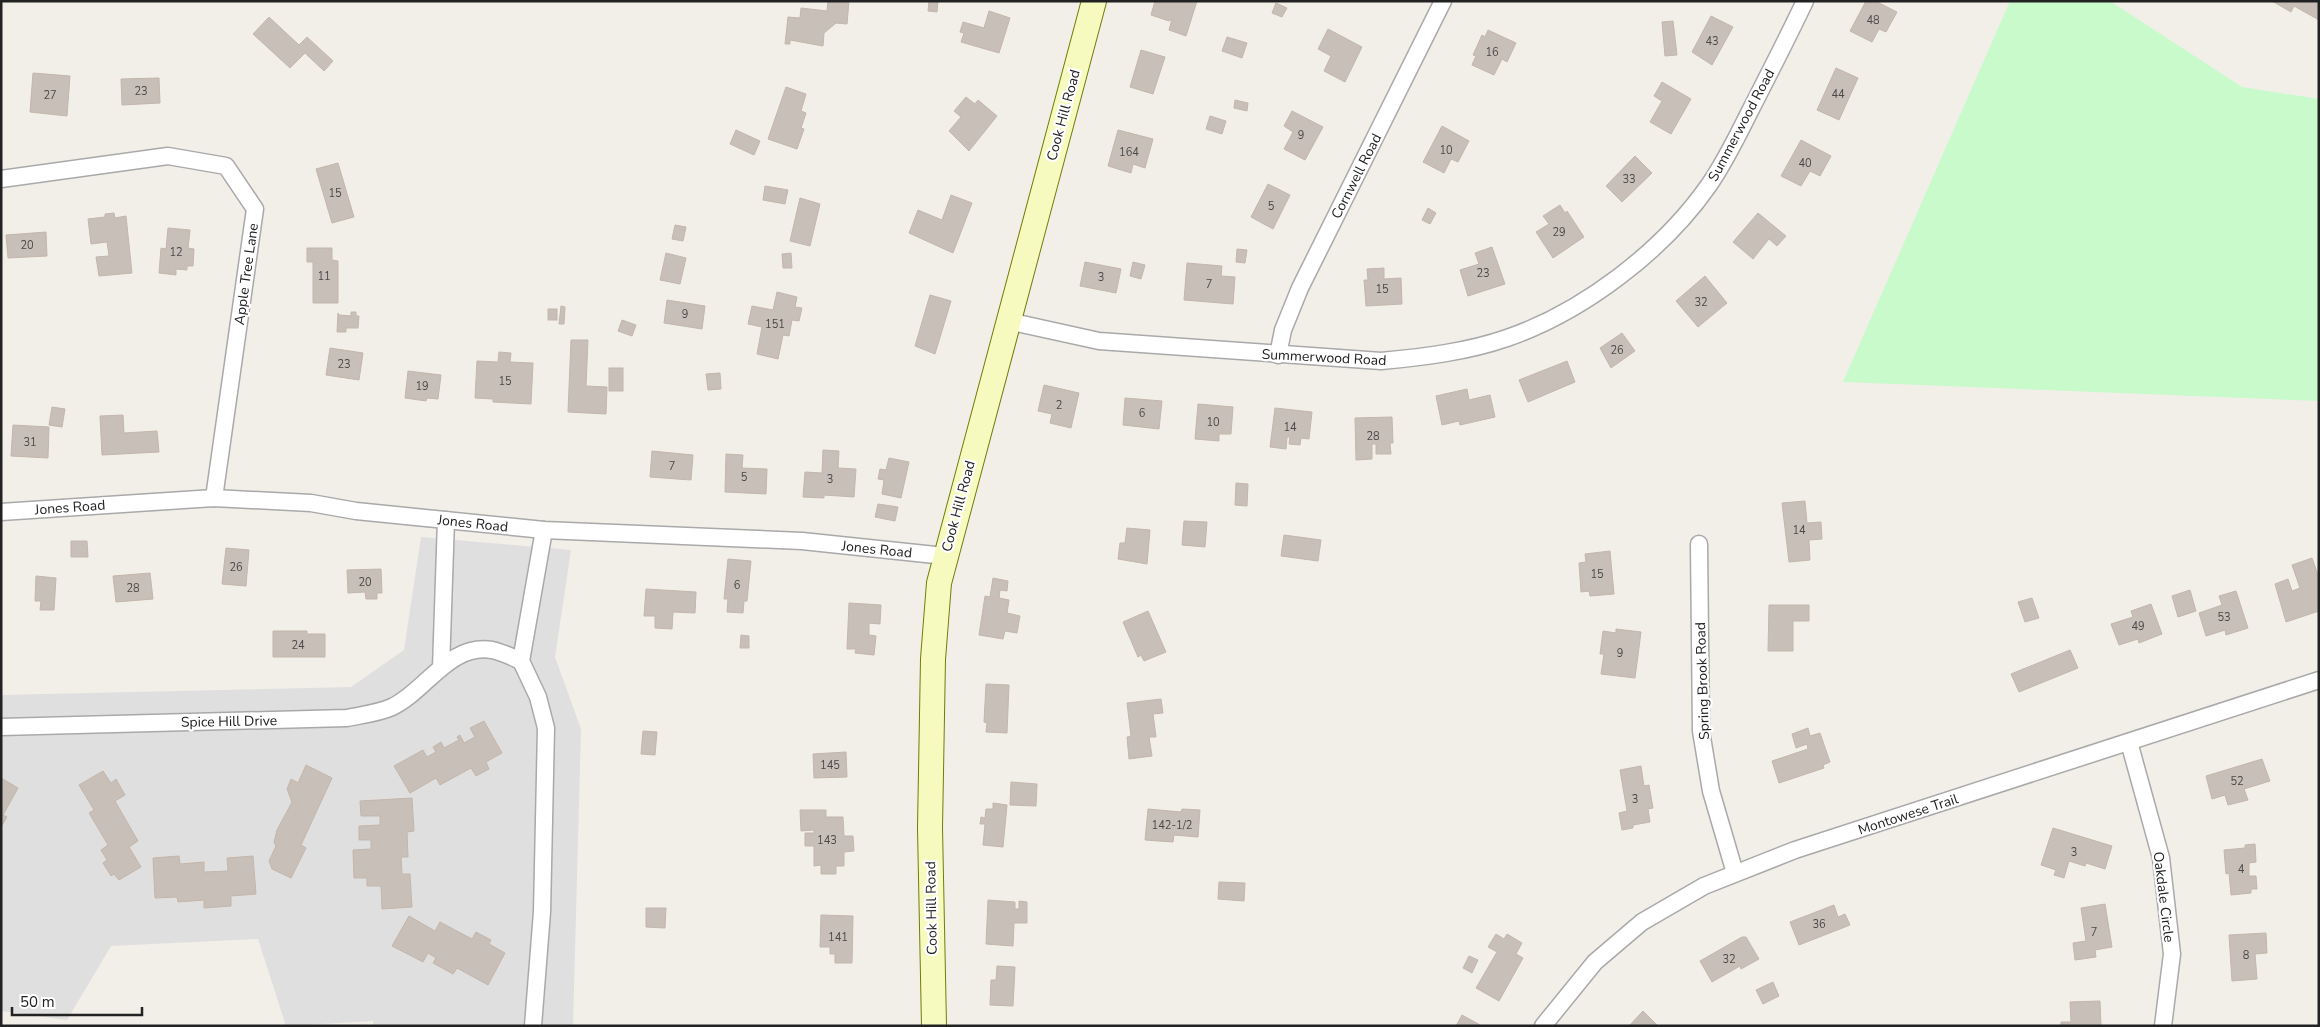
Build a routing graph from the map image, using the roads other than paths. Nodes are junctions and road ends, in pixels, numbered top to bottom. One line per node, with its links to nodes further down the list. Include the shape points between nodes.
1 (1094, 1): 5 (street, Cook Hill Road)
2 (1443, 1): 6 (street, Cornwell Road, via 1300,288 1283,330)
3 (1805, 1): 6 (street, Summerwood Road, via 1729,152 1708,186 1674,227 1592,296 1507,338 1428,357 1381,361)
4 (1, 179): 7 (street, Apple Tree Lane, via 168,156 226,166 255,209)
5 (1008, 321): 6 (street, Summerwood Road, via 1099,341); 12 (street, Cook Hill Road)
6 (1278, 355)
7 (214, 498): 8 (street, Jones Road); 9 (street, Jones Road, via 311,503)
8 (1, 512)
9 (446, 520): 10 (street, Jones Road); 14 (street)
10 (544, 530): 12 (street, Jones Road, via 802,541); 13 (street)
11 (1699, 544): 18 (street, Spring Brook Road, via 1701,731 1711,791)
12 (945, 556): 20 (street, Cook Hill Road, via 939,583 932,659 930,872)
13 (521, 660): 14 (street, Spice Hill Drive, via 492,650 467,651); 19 (street, via 538,696 546,728 542,912)
14 (441, 668): 16 (street, Spice Hill Drive, via 392,707 347,718)
15 (2319, 680): 17 (street, Montowese Trail)
16 (1, 727)
17 (2129, 742): 18 (street, Montowese Trail, via 1795,850); 22 (street, Oakdale Circle, via 2161,858 2172,954)
18 (1735, 873): 21 (street, Montowese Trail, via 1681,897 1642,922 1596,962)
19 (533, 1026)
20 (934, 1026)
21 (1543, 1026)
22 (2163, 1026)

